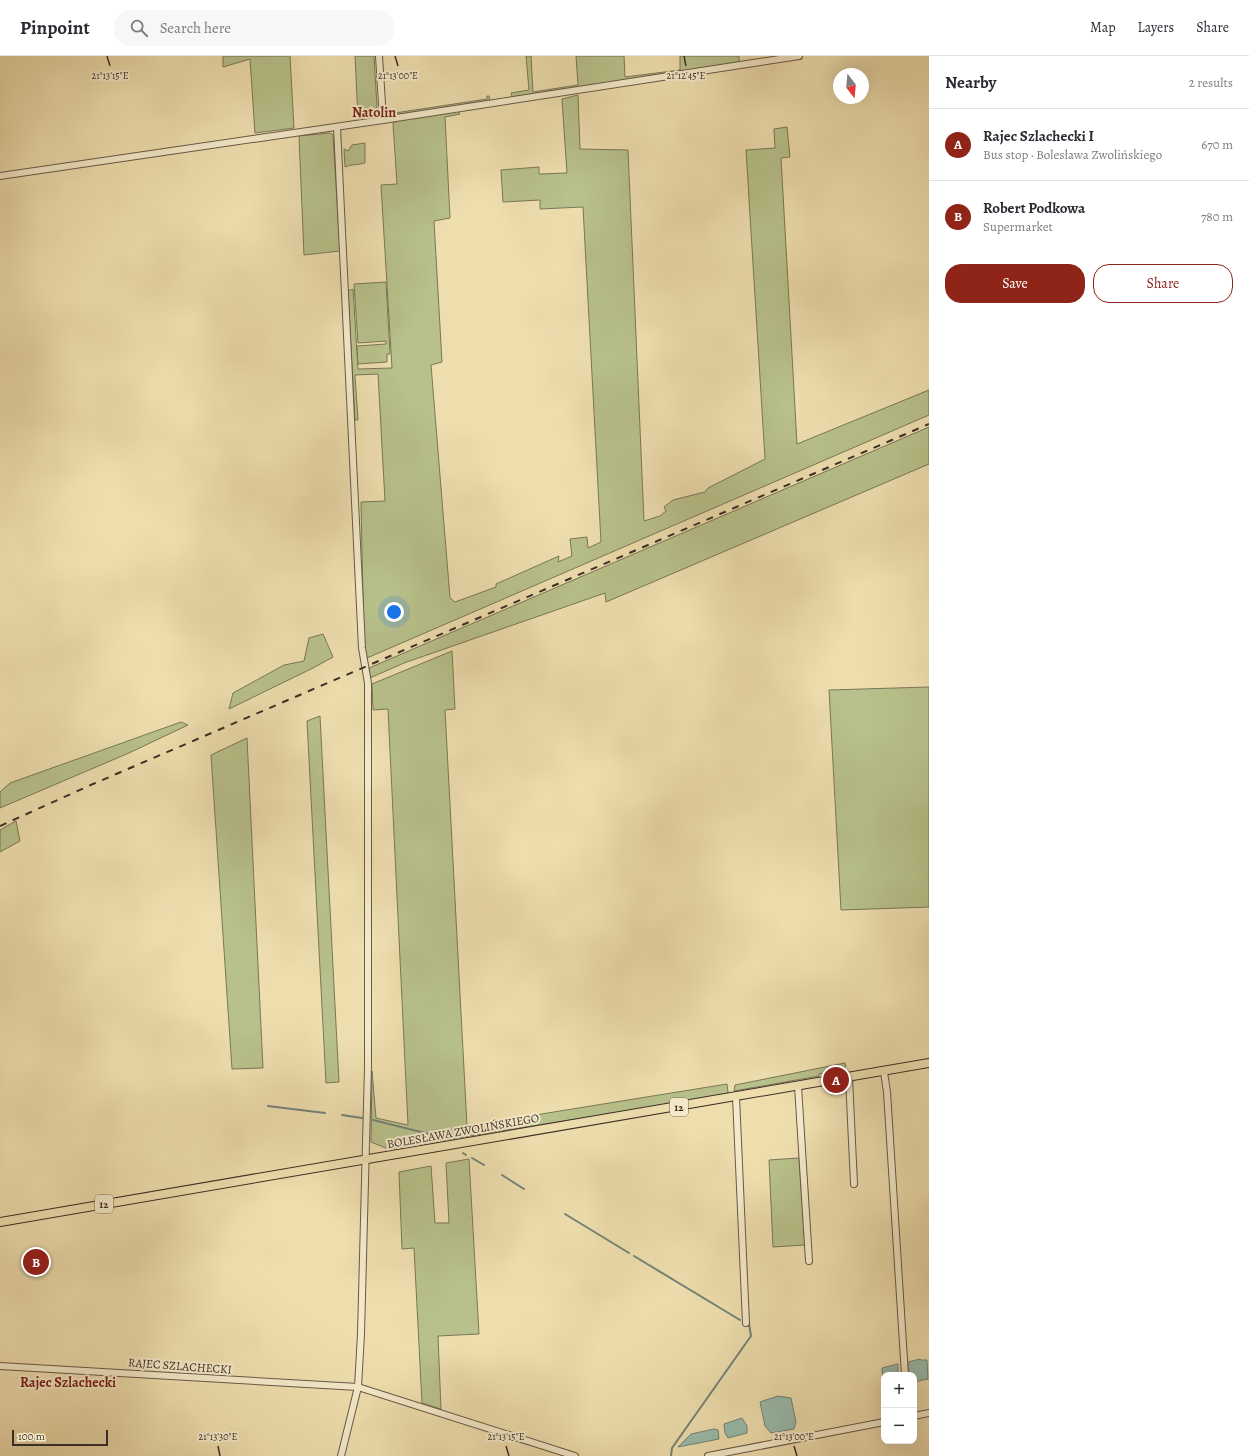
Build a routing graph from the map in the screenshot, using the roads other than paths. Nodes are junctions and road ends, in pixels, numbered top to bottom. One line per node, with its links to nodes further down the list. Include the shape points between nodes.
1 (379, 56): 3 (street)
2 (799, 56): 3 (street)
3 (383, 120): 4 (street)
4 (337, 127): 5 (street); 11 (street, via 362,648 368,683 368,1067)
5 (0, 176)
6 (929, 1063): 7 (main road, BOLESŁAWA ZWOLIŃSKIEGO / 12)
7 (884, 1072): 8 (main road, BOLESŁAWA ZWOLIŃSKIEGO / 12); 17 (street)
8 (849, 1078): 9 (main road, BOLESŁAWA ZWOLIŃSKIEGO / 12); 12 (street)
9 (798, 1086): 10 (main road, BOLESŁAWA ZWOLIŃSKIEGO / 12); 14 (street)
10 (736, 1097): 11 (main road, BOLESŁAWA ZWOLIŃSKIEGO / 12); 15 (street)
11 (365, 1160): 13 (main road, BOLESŁAWA ZWOLIŃSKIEGO / 12); 18 (street)
12 (854, 1184)
13 (0, 1222)
14 (809, 1261)
15 (746, 1323)
16 (0, 1366): 18 (street, RAJEC SZLACHECKI)
17 (905, 1372)
18 (358, 1387): 22 (street); 23 (street, RAJEC SZLACHECKI)
19 (929, 1413): 20 (street)
20 (917, 1415)
21 (881, 1423): 24 (street)
22 (341, 1456)
23 (575, 1456)
24 (708, 1456)

